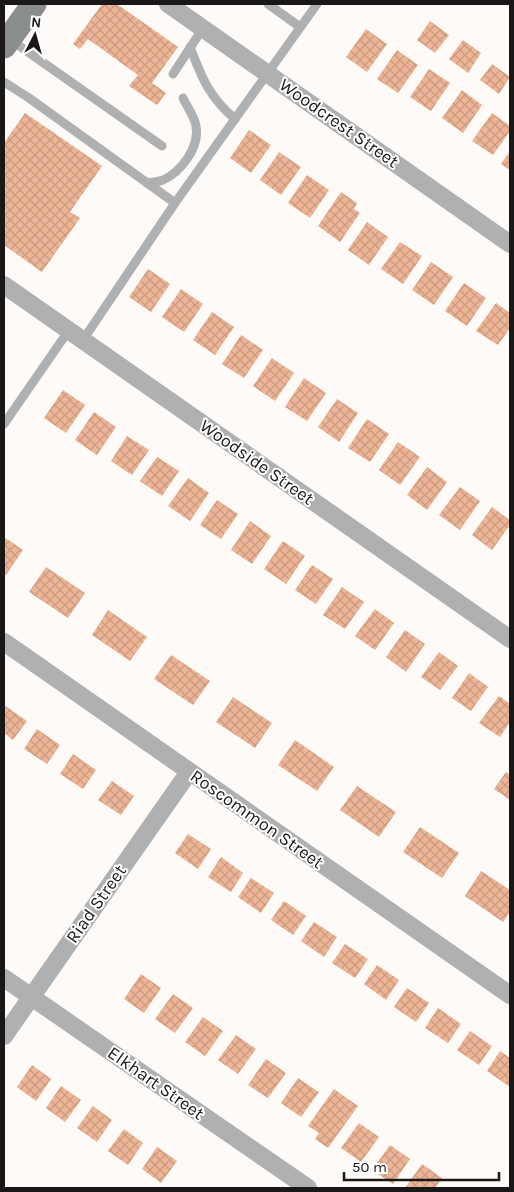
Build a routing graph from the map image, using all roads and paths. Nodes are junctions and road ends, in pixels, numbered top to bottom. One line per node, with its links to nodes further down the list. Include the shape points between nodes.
1 (34, 4): 7 (street)
2 (168, 4): 6 (street, Woodcrest Street)
3 (268, 4): 5 (lane)
4 (317, 4): 5 (lane)
5 (300, 27): 9 (lane)
6 (203, 28): 8 (lane); 9 (street, Woodcrest Street)
7 (6, 42): 14 (lane)
8 (190, 47): 10 (lane); 13 (lane, via 211,95)
9 (267, 73): 13 (lane); 17 (street, Woodcrest Street)
10 (173, 74)
11 (4, 82): 15 (lane)
12 (183, 98): 15 (lane, via 196,126 195,144 172,174 162,181)
13 (235, 119): 16 (lane)
14 (162, 146)
15 (147, 183): 16 (lane)
16 (175, 203): 19 (lane)
17 (510, 244)
18 (4, 285): 19 (street, Woodside Street)
19 (76, 335): 20 (lane); 21 (street, Woodside Street)
20 (4, 424)
21 (510, 639)
22 (4, 642): 23 (street, Roscommon Street)
23 (189, 772): 25 (street, Roscommon Street); 26 (street, Riad Street)
24 (4, 978): 26 (street, Elkhart Street)
25 (510, 995)
26 (31, 997): 27 (street, Riad Street); 28 (street, Elkhart Street)
27 (4, 1036)
28 (308, 1188)

